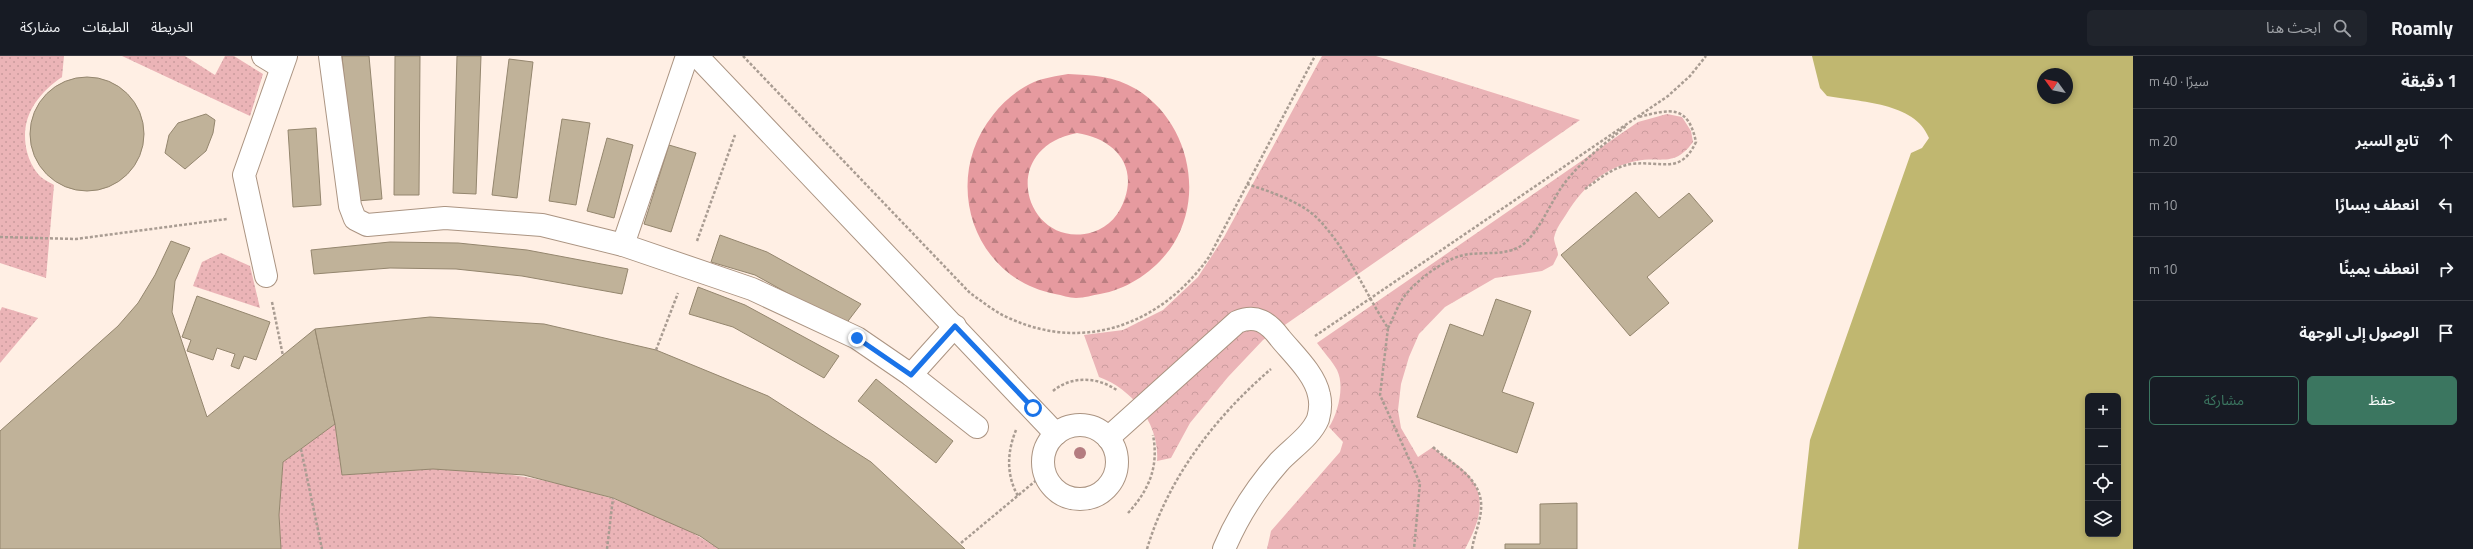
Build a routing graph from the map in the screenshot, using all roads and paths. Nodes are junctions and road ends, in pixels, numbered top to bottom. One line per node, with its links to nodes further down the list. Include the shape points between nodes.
1 (330, 56): 14 (street, via 350,206 355,219 361,223 374,225 445,218 534,225)
2 (687, 56): 14 (street)
3 (697, 56): 8 (street)
4 (743, 56): 10 (path, via 970,293 1010,319 1033,327 1081,333 1106,330 1154,311 1194,278 1209,257)
5 (1315, 56): 10 (path)
6 (1706, 56): 9 (path, via 1690,76 1668,96)
7 (277, 60): 12 (street, via 244,175)
8 (745, 106): 15 (path); 18 (street)
9 (1636, 117): 11 (path, via 1666,110 1684,115 1691,123 1696,142 1691,152 1683,161 1673,165 1630,164 1613,170); 17 (path); 19 (path, via 1579,166 1525,242 1513,249 1494,254 1469,254 1449,260 1427,275 1403,298)
10 (1247, 184): 17 (path, via 1283,196 1319,220 1348,257)
11 (1585, 189)
12 (253, 215): 13 (path, via 76,239); 16 (street)
13 (0, 237)
14 (623, 245): 15 (street)
15 (688, 266): 20 (path); 23 (street, via 752,288 857,338)
16 (266, 276): 22 (path)
17 (1369, 299): 19 (path); 21 (path)
18 (955, 326): 23 (street); 25 (street)
19 (1388, 328): 36 (path, via 1380,395 1420,483)
20 (656, 350)
21 (1291, 352): 26 (street, via 1268,324 1261,320 1245,319 1236,322); 34 (path, via 1248,389 1200,444 1163,507); 35 (street, via 1314,382 1319,394 1318,419 1259,488 1240,516)
22 (283, 356)
23 (911, 375): 24 (street)
24 (977, 427)
25 (1056, 434): 26 (street, via 1067,427 1079,425 1091,427); 29 (street, via 1048,443 1044,454)
26 (1108, 438): 29 (street, via 1116,451 1117,463 1112,481 1099,494 1075,499 1064,496 1054,488)
27 (1433, 447): 37 (path, via 1471,477 1478,492 1481,509)
28 (301, 449): 32 (path)
29 (1045, 473): 31 (path)
30 (613, 498): 33 (path)
31 (961, 543)
32 (322, 549)
33 (607, 549)
34 (1146, 549)
35 (1224, 549)
36 (1414, 549)
37 (1472, 549)

